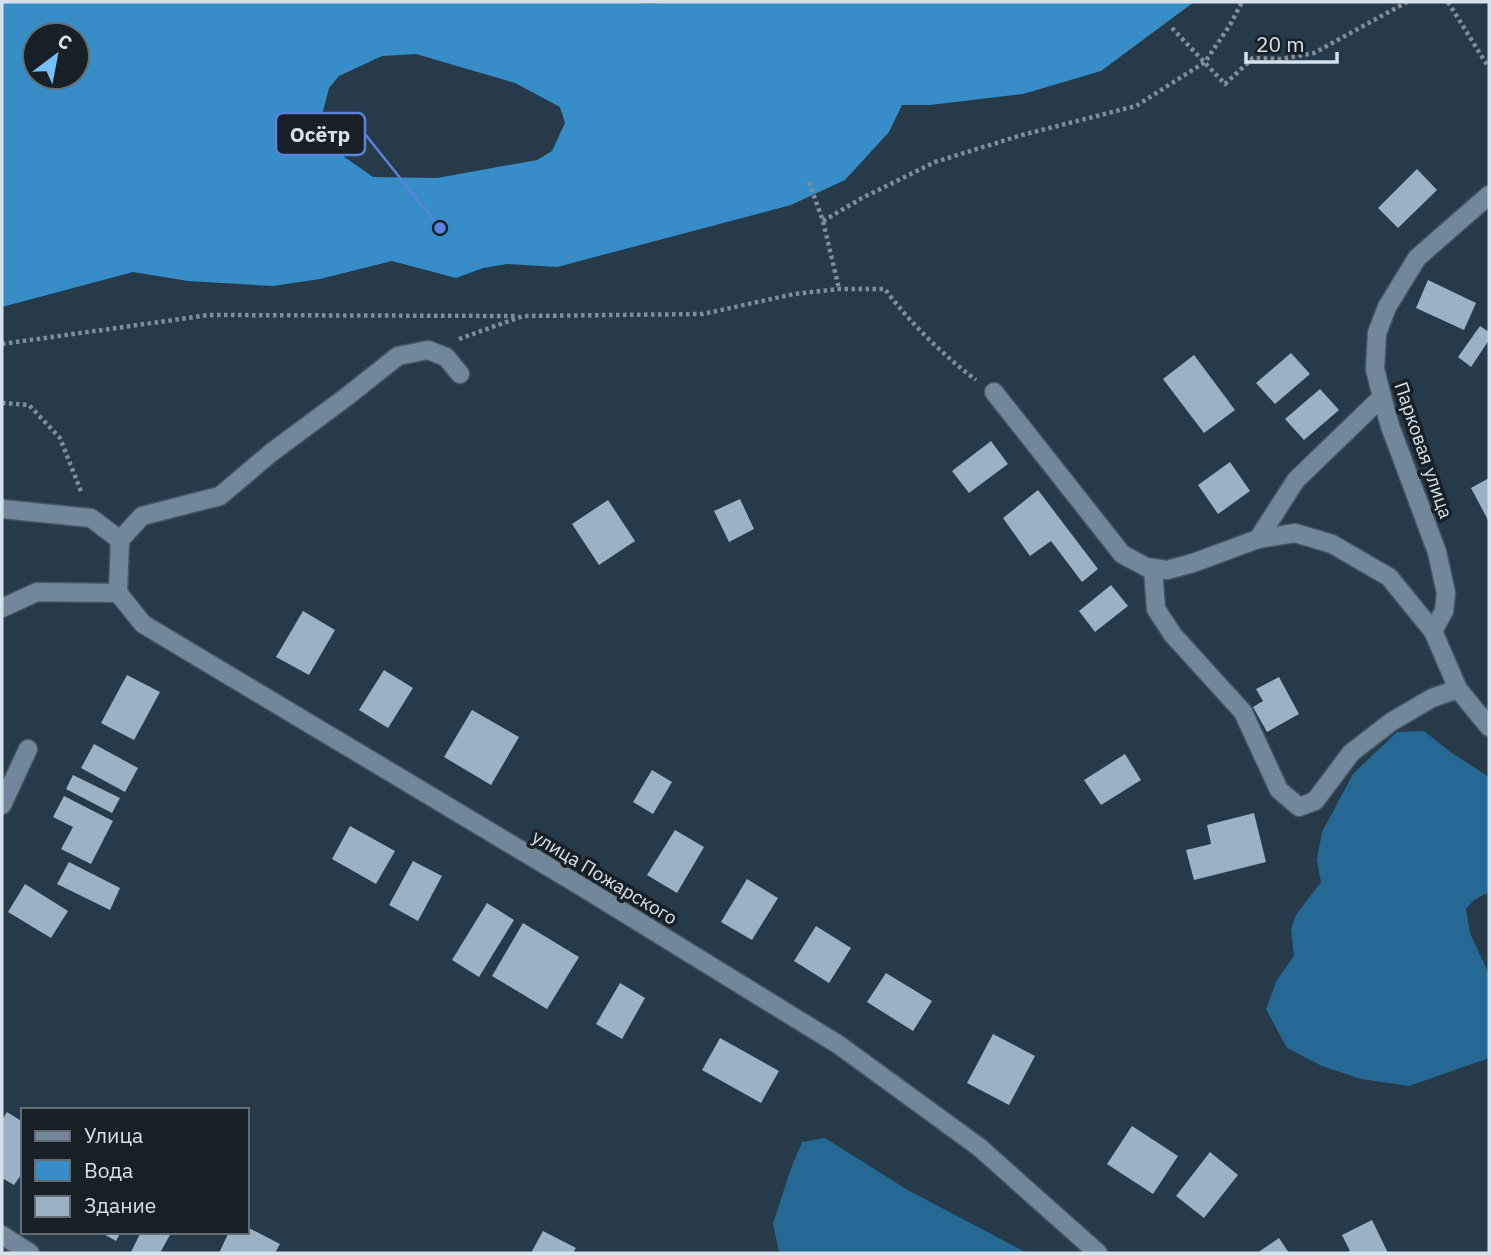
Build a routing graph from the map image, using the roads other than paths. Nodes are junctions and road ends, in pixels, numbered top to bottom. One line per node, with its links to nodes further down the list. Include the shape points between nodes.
1 (1489, 195): 4 (street, Парковая улица, via 1417,258 1387,307 1377,334 1375,369)
2 (460, 374): 7 (street, via 446,358 428,349 398,356 220,496 142,516)
3 (994, 393): 8 (street, via 1122,554)
4 (1382, 397): 6 (street, via 1296,480); 11 (street, Парковая улица, via 1437,552 1446,593 1444,611)
5 (2, 509): 7 (street, via 91,518)
6 (1258, 539): 8 (street, via 1193,564); 11 (street, via 1295,533 1332,544 1389,577)
7 (120, 540): 9 (street)
8 (1153, 568): 12 (street, via 1156,609 1173,635 1243,712 1279,790 1299,807 1315,801 1352,753 1391,722)
9 (118, 593): 10 (street, via 37,592); 18 (street, улица Пожарского, via 143,624 839,1045 979,1147)
10 (2, 608)
11 (1433, 631): 12 (street)
12 (1458, 689): 13 (street)
13 (1489, 727)
14 (28, 748): 15 (street)
15 (2, 806)
16 (2, 1235): 17 (street)
17 (30, 1253)
18 (1098, 1253)

